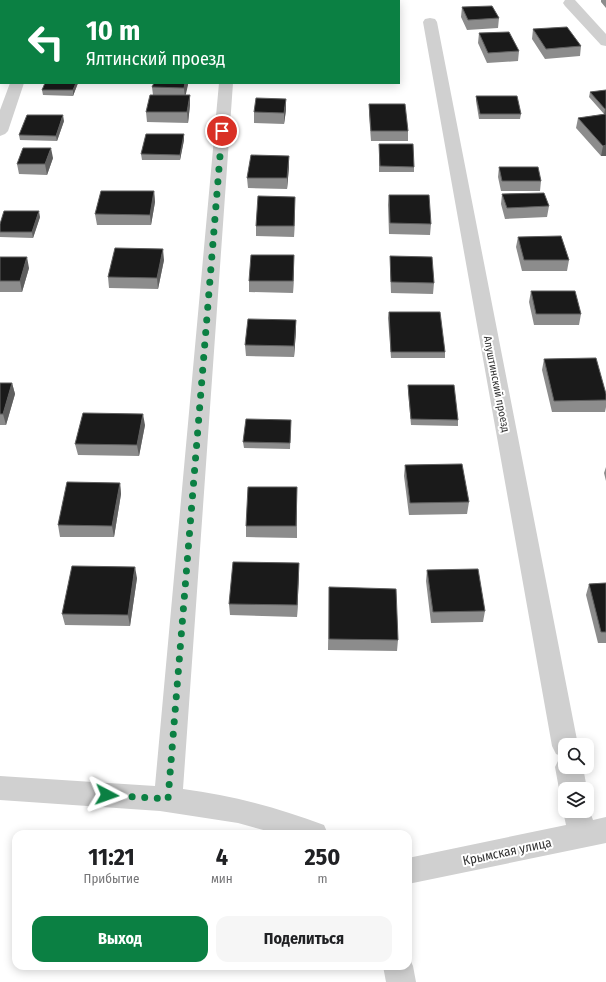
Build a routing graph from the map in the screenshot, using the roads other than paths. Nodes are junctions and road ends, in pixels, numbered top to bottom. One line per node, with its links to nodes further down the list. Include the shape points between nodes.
1 (570, 4): 3 (street)
2 (430, 22): 7 (street, Алуштинский проезд)
3 (606, 42)
4 (17, 84): 6 (street)
5 (226, 84): 9 (street)
6 (0, 131)
7 (564, 738)
8 (0, 788): 9 (street)
9 (168, 799): 11 (street, via 240,811)
10 (588, 826): 12 (street, Крымская улица)
11 (305, 830)
12 (412, 870)
13 (399, 970): 14 (street)
14 (401, 982)

